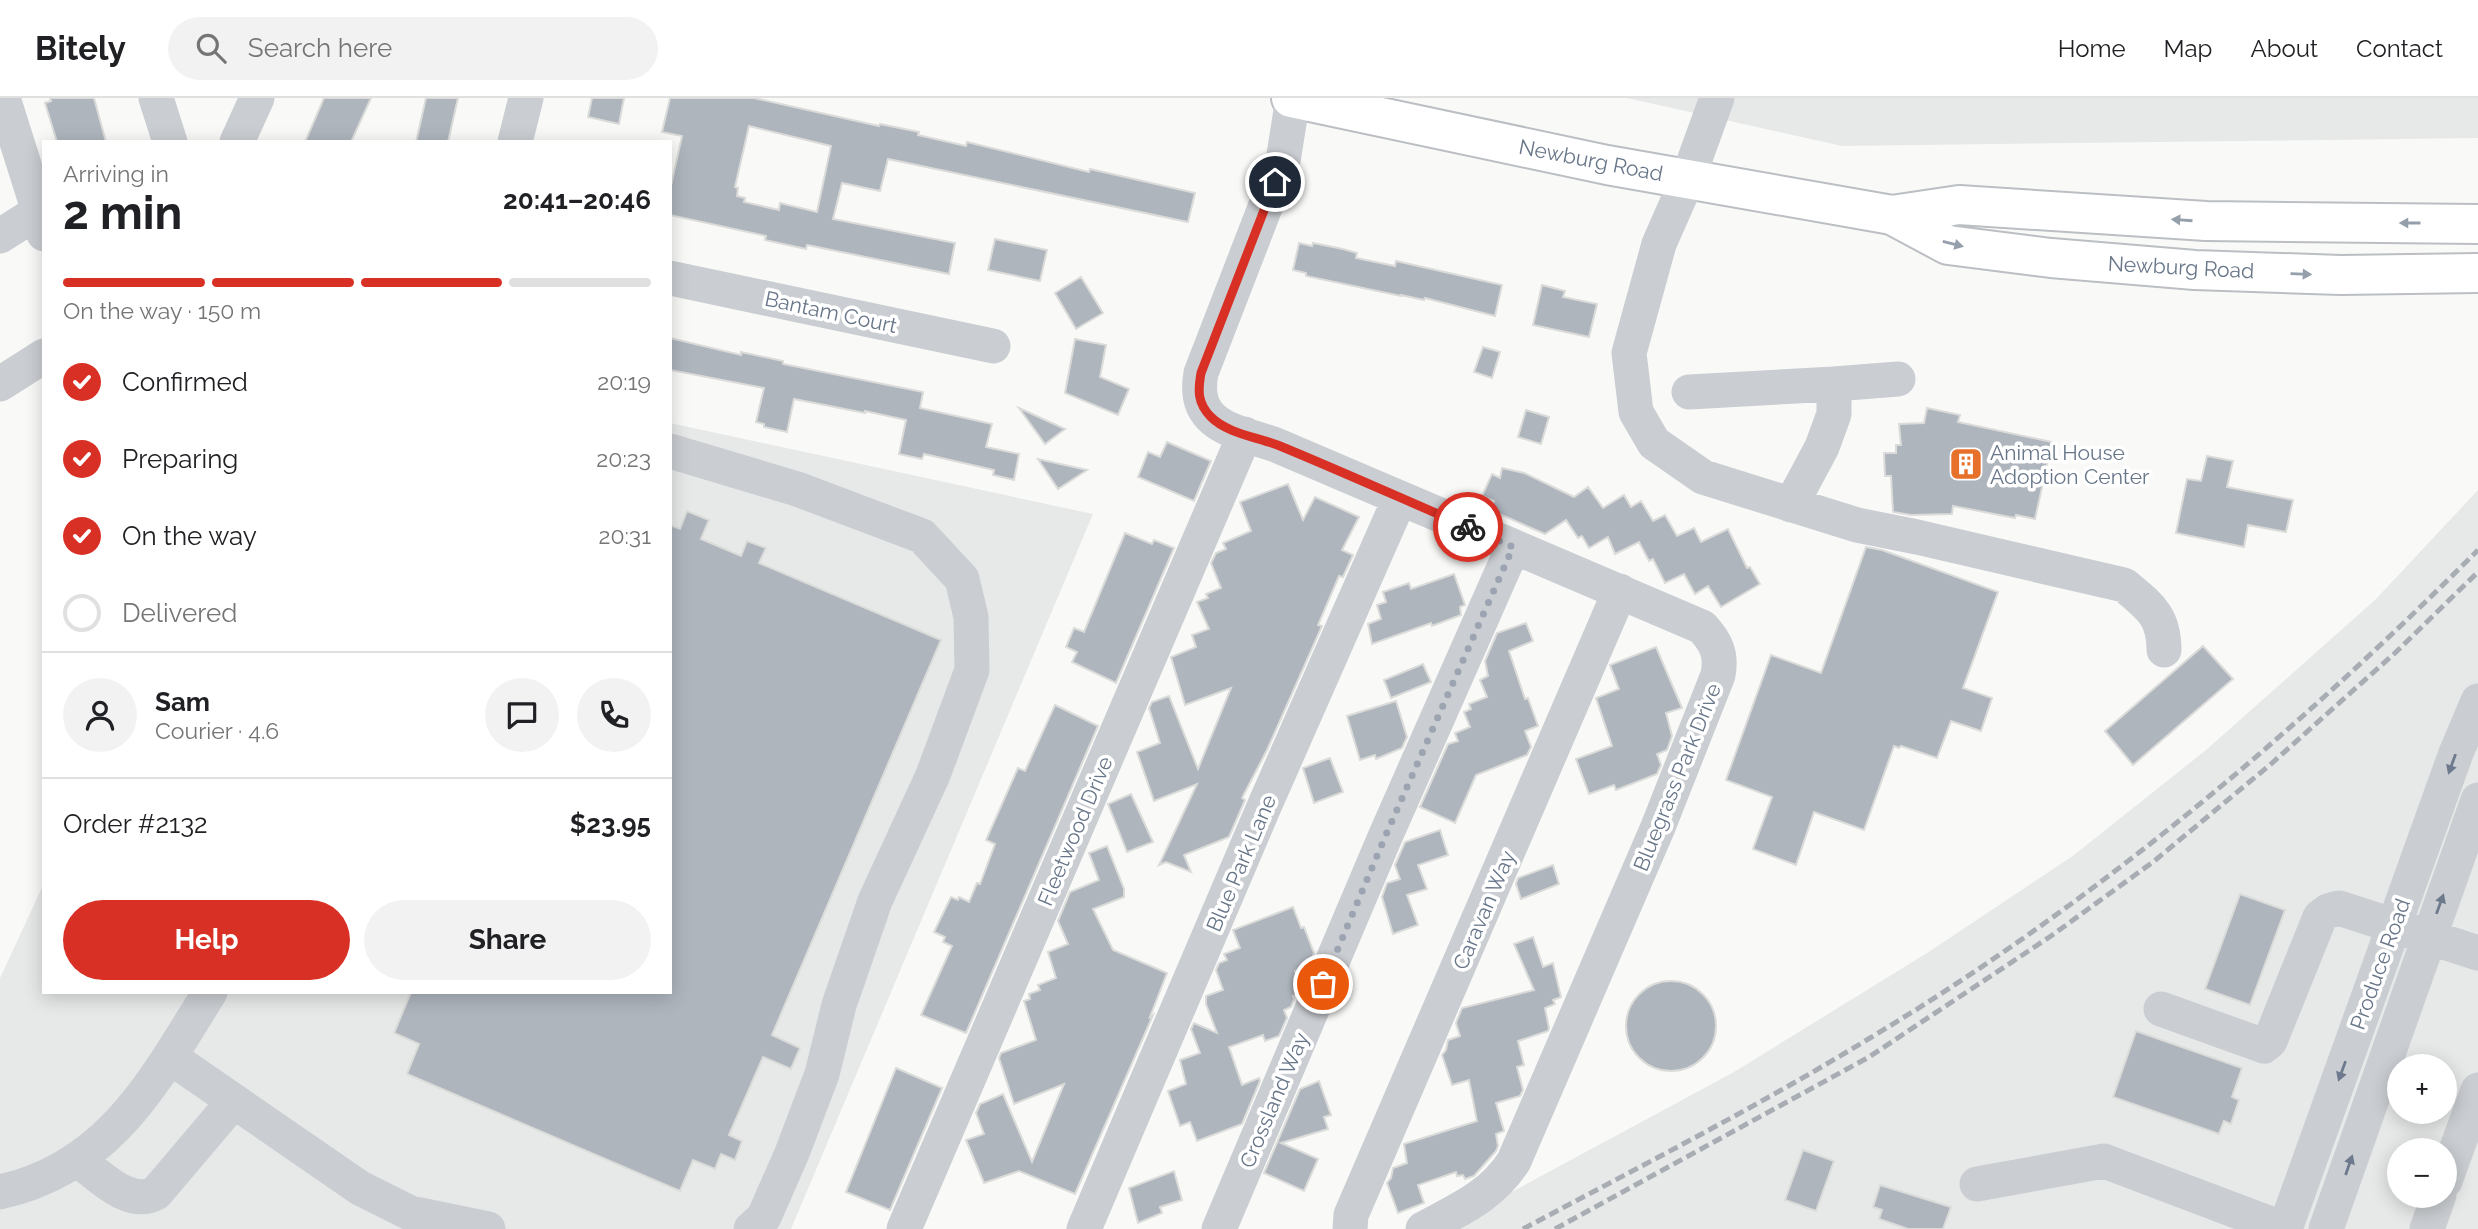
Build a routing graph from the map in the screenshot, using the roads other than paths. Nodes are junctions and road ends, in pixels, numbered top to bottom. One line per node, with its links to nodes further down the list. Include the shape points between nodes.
1 (4, 98): 12 (street)
2 (156, 98): 7 (street)
3 (257, 98): 8 (street)
4 (526, 98): 9 (street)
5 (1292, 98): 10 (main road, Newburg Road); 23 (street, Bluegrass Park Drive, via 1283,161 1198,390 1200,403 1210,416)
6 (1717, 98): 10 (street)
7 (169, 140)
8 (238, 140)
9 (516, 140)
10 (1688, 178): 11 (main road, Newburg Road); 26 (street, via 1659,244 1629,352 1636,412 1654,443 1703,477)
11 (1892, 215): 13 (main road, Newburg Road, one-way to 11, via 2206,221 1959,205); 15 (main road, Newburg Road, one-way to 15, via 1948,245 2051,258 2195,270)
12 (41, 223): 14 (street)
13 (2478, 223)
14 (0, 236)
15 (2478, 273)
16 (672, 278): 17 (street, Bantam Court)
17 (993, 346)
18 (42, 357): 20 (street)
19 (1898, 379): 21 (street)
20 (0, 384)
21 (1834, 384): 22 (street); 26 (street, via 1834,414)
22 (1689, 392)
23 (1245, 434): 25 (street, Bluegrass Park Drive); 47 (street, Fleetwood Drive)
24 (672, 453): 46 (street, via 797,489 922,536 962,579 971,617 972,670 933,775 876,901 792,1153 764,1217)
25 (1400, 498): 27 (street, Bluegrass Park Drive); 48 (street, Blue Park Lane)
26 (1791, 505): 29 (street, via 1857,525 2124,586 2147,604 2164,629)
27 (1513, 547): 28 (street, Bluegrass Park Drive); 49 (street, Crossland Way)
28 (1620, 591): 50 (street, Caravan Way, via 1351,1215); 51 (street, Bluegrass Park Drive, via 1702,627 1719,652 1718,675 1642,866 1514,1161 1498,1184)
29 (2164, 650)
30 (2478, 701): 32 (street, Produce Road, one-way to 32)
31 (2478, 800): 33 (street, Produce Road, one-way to 31)
32 (2394, 925): 33 (street); 36 (street, via 2339,908 2320,917 2270,1041 2264,1046); 52 (street, Produce Road, one-way to 52)
33 (2428, 938): 34 (street); 53 (street, Produce Road, one-way to 33)
34 (2478, 953)
35 (209, 994): 37 (street)
36 (2161, 1009)
37 (170, 1056): 39 (street); 41 (street, via 126,1118)
38 (2478, 1090): 40 (street)
39 (234, 1101): 41 (street, via 147,1198 131,1198); 45 (street, via 360,1188 410,1213)
40 (2457, 1148)
41 (77, 1159): 43 (street, via 33,1182)
42 (1977, 1184): 52 (street, via 2104,1161)
43 (1, 1187)
44 (2434, 1208): 54 (street)
45 (488, 1229)
46 (751, 1229)
47 (904, 1229)
48 (1084, 1229)
49 (1219, 1229)
50 (1350, 1229)
51 (1423, 1229)
52 (2285, 1229)
53 (2326, 1229)
54 (2427, 1229)

